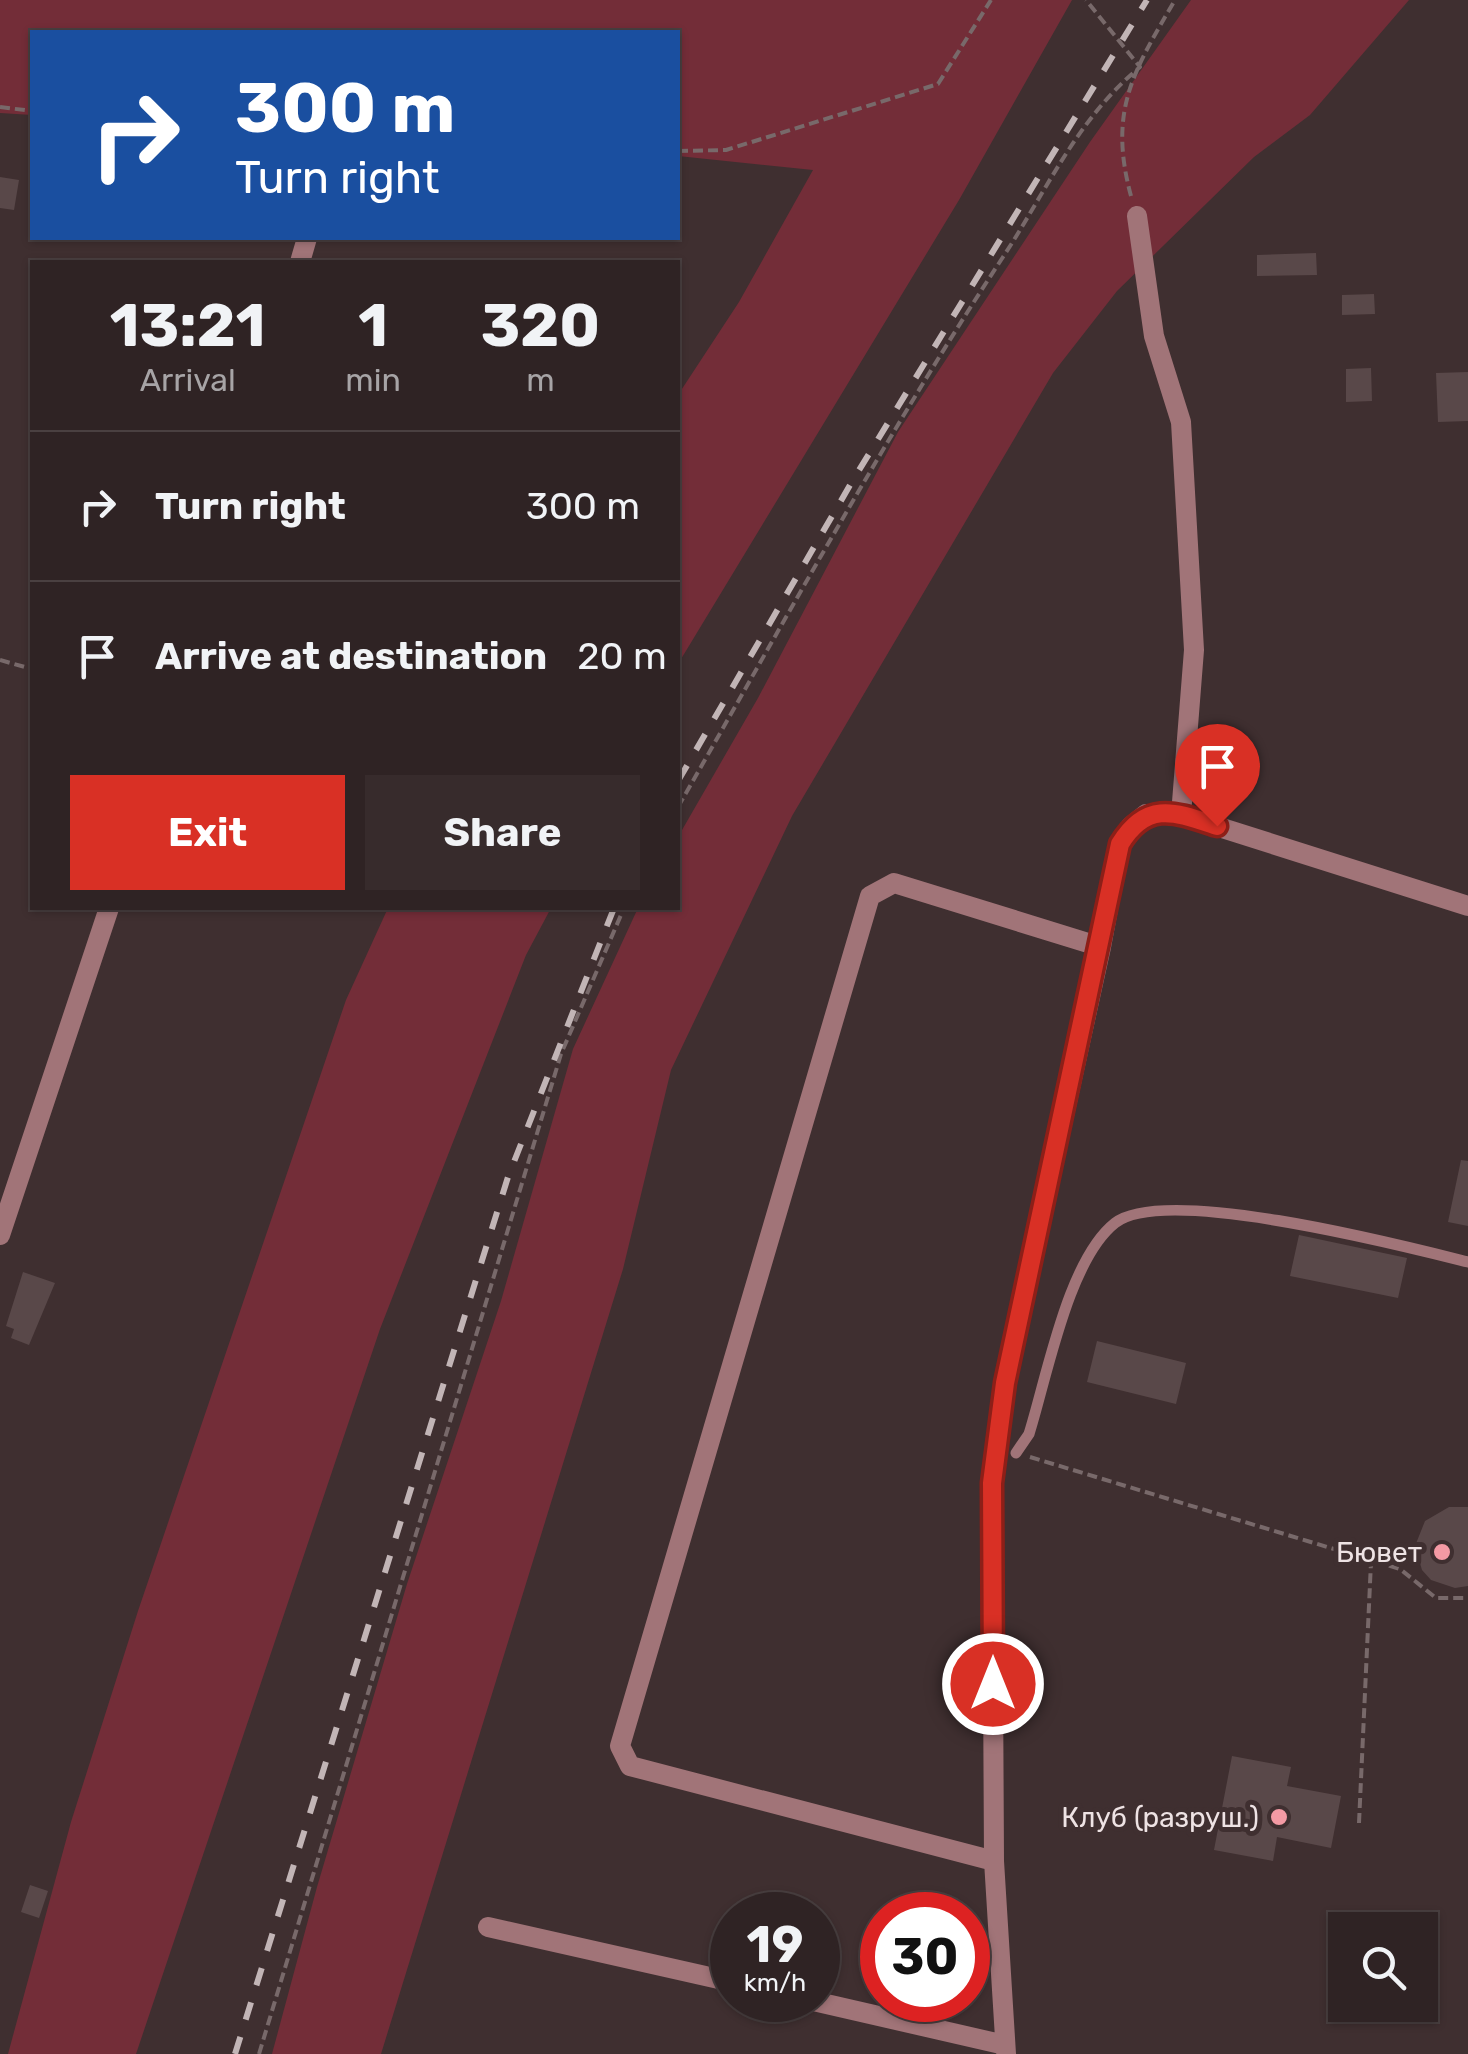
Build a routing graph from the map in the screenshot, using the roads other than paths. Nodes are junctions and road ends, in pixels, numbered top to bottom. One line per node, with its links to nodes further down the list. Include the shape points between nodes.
1 (1137, 216): 2 (street, via 1154,336 1181,422 1194,650)
2 (1181, 814): 3 (street); 5 (street, via 1146,814 1120,844)
3 (1468, 906)
4 (108, 910): 6 (street)
5 (1102, 947): 8 (street, via 1005,1383); 9 (street, via 894,884 870,896 620,1746 630,1766)
6 (0, 1236)
7 (1468, 1262): 8 (lane, via 1339,1230 1160,1209 1116,1222 1075,1288 1029,1434)
8 (1006, 1450): 9 (street, via 992,1483)
9 (994, 1861): 13 (street)
10 (488, 1926): 11 (street)
11 (710, 1977)
12 (840, 2008): 13 (street)
13 (1006, 2050)

